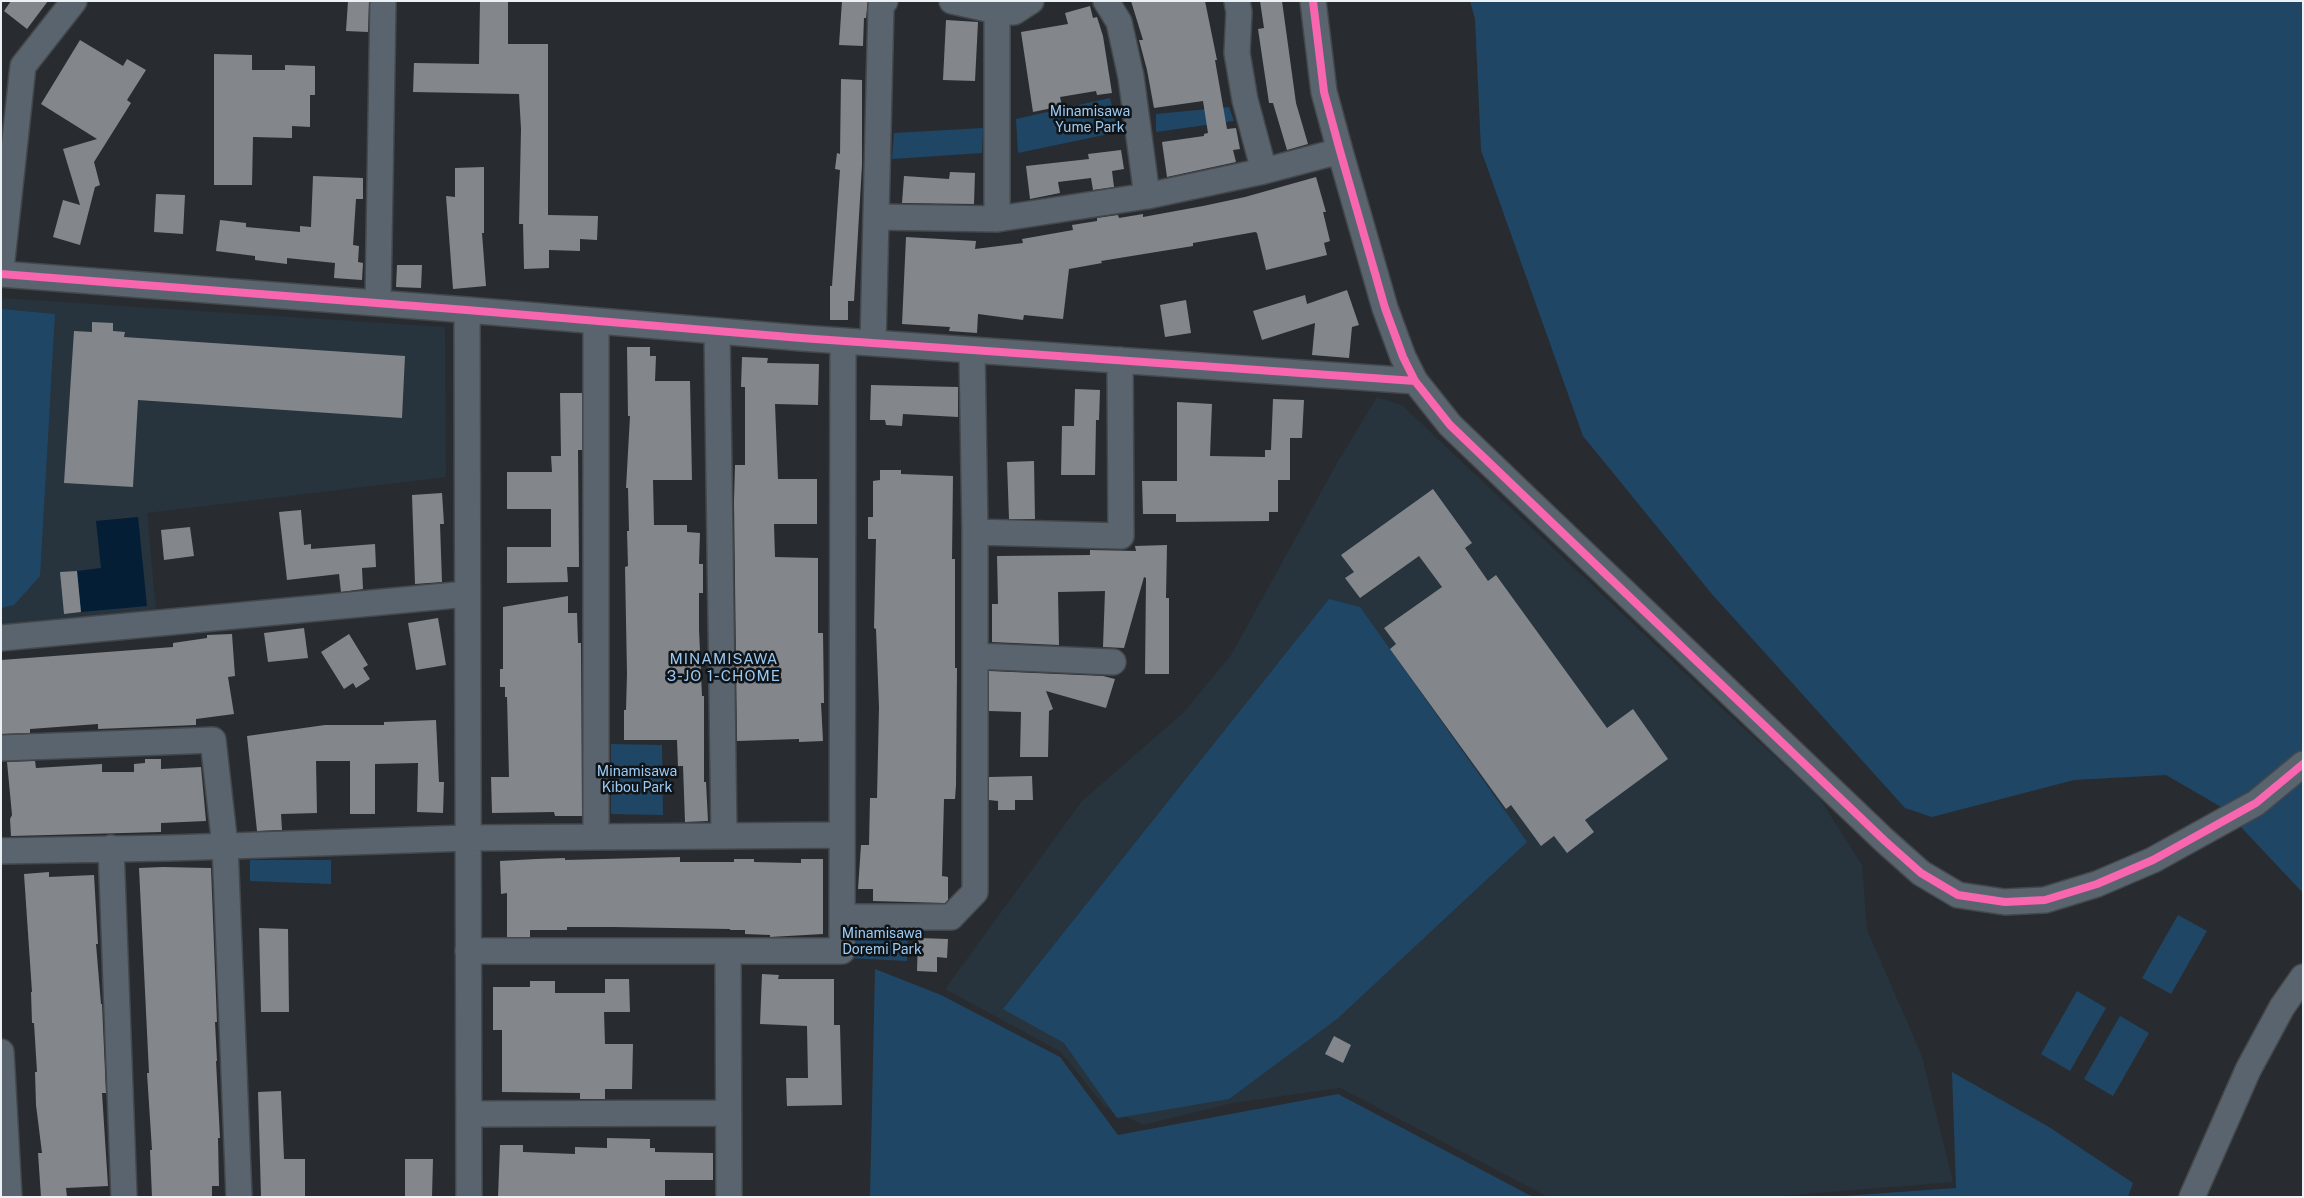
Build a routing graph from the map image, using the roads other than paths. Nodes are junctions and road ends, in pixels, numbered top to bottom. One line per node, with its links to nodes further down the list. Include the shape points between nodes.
1 (74, 1): 15 (street, via 23,66)
2 (383, 1): 17 (street)
3 (885, 1): 13 (street, via 881,5)
4 (952, 1): 9 (street)
5 (1031, 1): 9 (street, via 1014,12)
6 (1106, 1): 12 (street, via 1119,22 1131,77)
7 (1237, 1): 11 (street, via 1237,53 1245,100)
8 (1313, 1): 10 (street, via 1324,92)
9 (997, 11): 14 (street)
10 (1340, 151): 11 (street); 25 (street, via 1385,308)
11 (1264, 171): 12 (street)
12 (1147, 196): 14 (street)
13 (876, 217): 14 (street); 22 (street)
14 (997, 219)
15 (1, 269)
16 (1, 274): 17 (street)
17 (378, 303): 18 (street)
18 (467, 310): 19 (street); 27 (street)
19 (596, 321): 20 (street); 35 (street)
20 (717, 331): 21 (street); 34 (street)
21 (843, 341): 22 (street); 33 (street)
22 (873, 343): 23 (street)
23 (972, 350): 24 (street); 26 (street)
24 (1120, 360): 25 (street); 26 (street, via 1121,536)
25 (1415, 381): 32 (street, via 1464,438 1885,841 1921,873 1958,895 2005,902 2045,900 2097,884 2153,860 2256,803)
26 (975, 532): 29 (street)
27 (466, 594): 28 (street); 36 (street)
28 (1, 638)
29 (975, 656): 30 (street); 40 (street, via 975,892 951,917)
30 (1113, 662)
31 (1, 748): 37 (street, via 213,740)
32 (2303, 764)
33 (842, 835): 34 (street); 40 (street)
34 (724, 836): 35 (street)
35 (596, 837): 36 (street)
36 (468, 838): 37 (street); 41 (street)
37 (225, 846): 38 (street); 49 (street)
38 (111, 848): 39 (street); 48 (street)
39 (1, 851)
40 (842, 917): 42 (street, via 842,951)
41 (468, 951): 42 (street); 46 (street)
42 (728, 951): 45 (street)
43 (2303, 977): 52 (street, via 2282,1007 2248,1070)
44 (1, 1052): 47 (street)
45 (728, 1113): 46 (street); 51 (street)
46 (469, 1114): 50 (street)
47 (9, 1197)
48 (124, 1197)
49 (239, 1197)
50 (469, 1197)
51 (728, 1197)
52 (2192, 1197)

